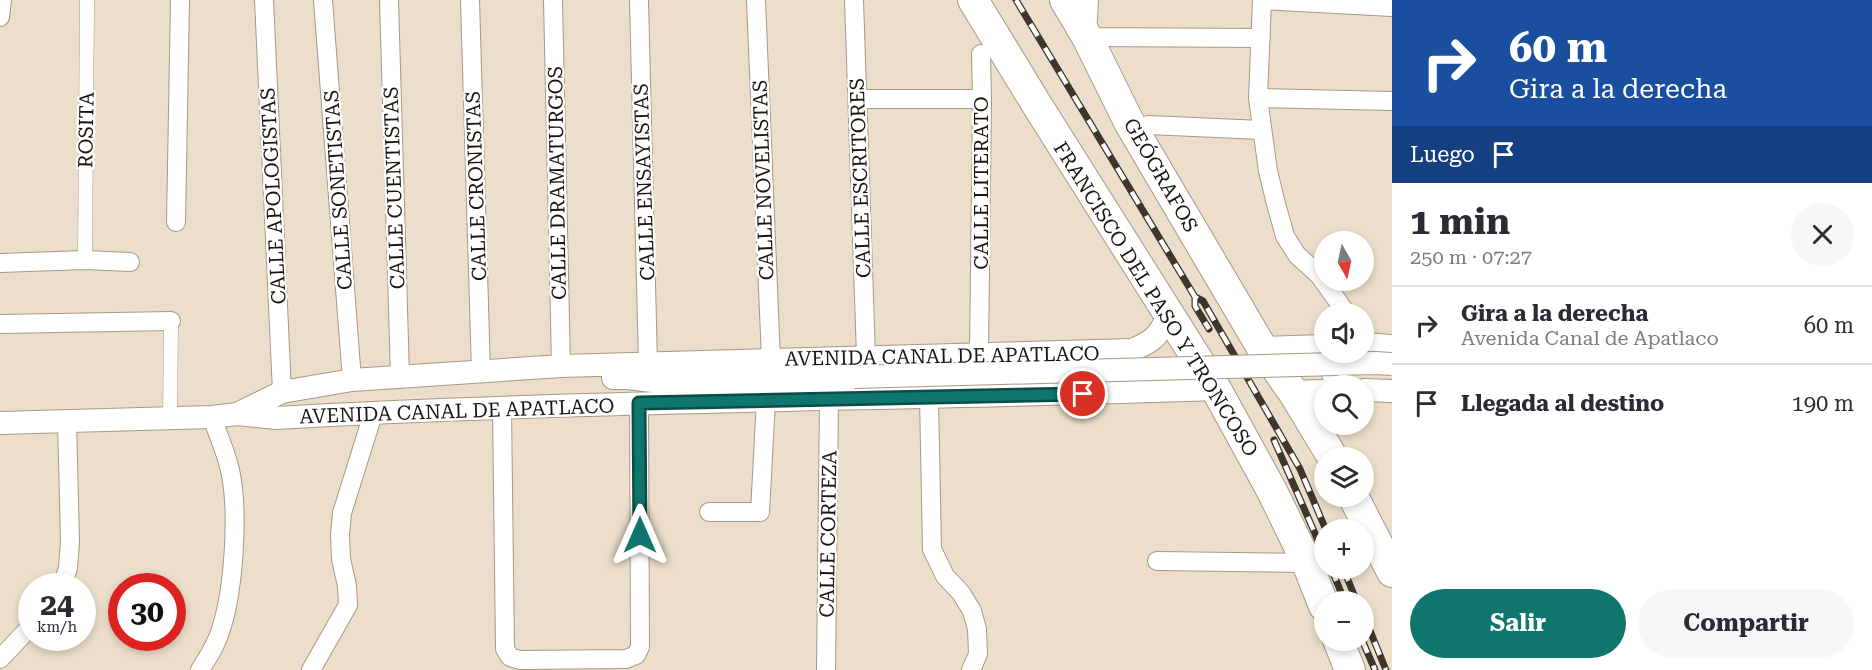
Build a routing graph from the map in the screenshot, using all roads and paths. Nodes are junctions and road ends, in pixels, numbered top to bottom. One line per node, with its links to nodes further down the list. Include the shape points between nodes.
1 (2, 0): 16 (street)
2 (87, 0): 27 (street, ROSITA)
3 (180, 0): 26 (street)
4 (264, 0): 53 (street, CALLE APOLOGISTAS)
5 (323, 0): 48 (street, CALLE SONETISTAS)
6 (389, 0): 47 (street, CALLE CUENTISTAS)
7 (470, 0): 45 (street, CALLE CRONISTAS)
8 (553, 0): 43 (street, CALLE DRAMATURGOS)
9 (639, 0): 46 (street, CALLE ENSAYISTAS)
10 (756, 0): 41 (street, CALLE NOVELISTAS)
11 (854, 0): 21 (street, CALLE ESCRITORES)
12 (1065, 0): 18 (main road, GEÓGRAFOS)
13 (1089, 0): 18 (street)
14 (1262, 0): 15 (street); 19 (street)
15 (1392, 7)
16 (0, 17)
17 (979, 28): 22 (street, CALLE LITERATO); 31 (main road, FRANCISCO DEL PASO Y TRONCOSO)
18 (1087, 37): 19 (street); 37 (main road, GEÓGRAFOS, via 1130,123)
19 (1261, 38): 20 (street)
20 (1258, 98): 23 (street); 25 (street)
21 (858, 99): 22 (street); 40 (street, CALLE ESCRITORES)
22 (982, 99): 39 (street, CALLE LITERATO)
23 (1392, 101)
24 (1148, 125): 25 (street)
25 (1262, 130): 30 (street, via 1285,236)
26 (176, 222)
27 (85, 260): 28 (street); 29 (street)
28 (130, 262)
29 (0, 263)
30 (1339, 303)
31 (1169, 316): 38 (street, AVENIDA CANAL DE APATLACO, via 1150,343 1132,350); 49 (main road, FRANCISCO DEL PASO Y TRONCOSO)
32 (171, 321): 33 (street); 65 (street)
33 (0, 324)
34 (1374, 343): 36 (street)
35 (1314, 346): 37 (street)
36 (1392, 346)
37 (1262, 348): 54 (main road)
38 (1097, 352): 39 (street, AVENIDA CANAL DE APATLACO); 55 (street, via 1109,362 1111,373)
39 (979, 355): 40 (street, AVENIDA CANAL DE APATLACO)
40 (866, 357): 41 (street, AVENIDA CANAL DE APATLACO)
41 (771, 360): 46 (street, AVENIDA CANAL DE APATLACO)
42 (1392, 364): 46 (street, bridge, via 854,377)
43 (561, 366): 44 (street, AVENIDA CANAL DE APATLACO); 46 (street, AVENIDA CANAL DE APATLACO)
44 (520, 369): 45 (street, AVENIDA CANAL DE APATLACO); 46 (street, via 546,378 627,378)
45 (481, 372): 47 (street, AVENIDA CANAL DE APATLACO)
46 (655, 373): 60 (street, via 629,390 526,397)
47 (400, 377): 48 (street, AVENIDA CANAL DE APATLACO)
48 (344, 381): 53 (street, AVENIDA CANAL DE APATLACO); 63 (street)
49 (1216, 389): 55 (street, AVENIDA CANAL DE APATLACO); 72 (main road, FRANCISCO DEL PASO Y TRONCOSO)
50 (1374, 390): 52 (street)
51 (1314, 391): 54 (street)
52 (1392, 391)
53 (282, 392): 61 (street, AVENIDA CANAL DE APATLACO)
54 (1293, 392): 68 (main road)
55 (1104, 393): 56 (street, AVENIDA CANAL DE APATLACO)
56 (929, 398): 57 (street, AVENIDA CANAL DE APATLACO); 84 (street, via 932,549 945,576 972,611 978,654)
57 (829, 399): 58 (street, AVENIDA CANAL DE APATLACO); 83 (street, CALLE CORTEZA)
58 (766, 400): 59 (street, AVENIDA CANAL DE APATLACO); 70 (street, via 760,512)
59 (639, 403): 60 (street, AVENIDA CANAL DE APATLACO); 60 (street, via 640,647 636,655 626,659 520,660 510,657 505,649)
60 (506, 408): 62 (street, AVENIDA CANAL DE APATLACO)
61 (237, 414): 63 (street, AVENIDA CANAL DE APATLACO, via 276,418); 64 (street, AVENIDA CANAL DE APATLACO)
62 (374, 414): 63 (street, AVENIDA CANAL DE APATLACO); 82 (street, via 342,513 341,559 348,604)
63 (338, 415)
64 (212, 417): 65 (street, AVENIDA CANAL DE APATLACO); 81 (street, via 230,470 233,554 221,632)
65 (170, 419): 66 (street, AVENIDA CANAL DE APATLACO)
66 (67, 421): 67 (street, AVENIDA CANAL DE APATLACO); 74 (street, via 70,541)
67 (0, 423)
68 (1326, 447)
69 (1359, 507): 73 (main road)
70 (709, 512)
71 (1157, 561): 72 (street)
72 (1307, 563): 75 (main road, FRANCISCO DEL PASO Y TRONCOSO)
73 (1391, 568)
74 (66, 573)
75 (1318, 591)
76 (18, 632): 77 (street)
77 (0, 635)
78 (18, 639): 80 (street)
79 (1342, 651): 85 (main road)
80 (0, 658)
81 (200, 670)
82 (311, 670)
83 (826, 670)
84 (971, 670)
85 (1350, 670)

